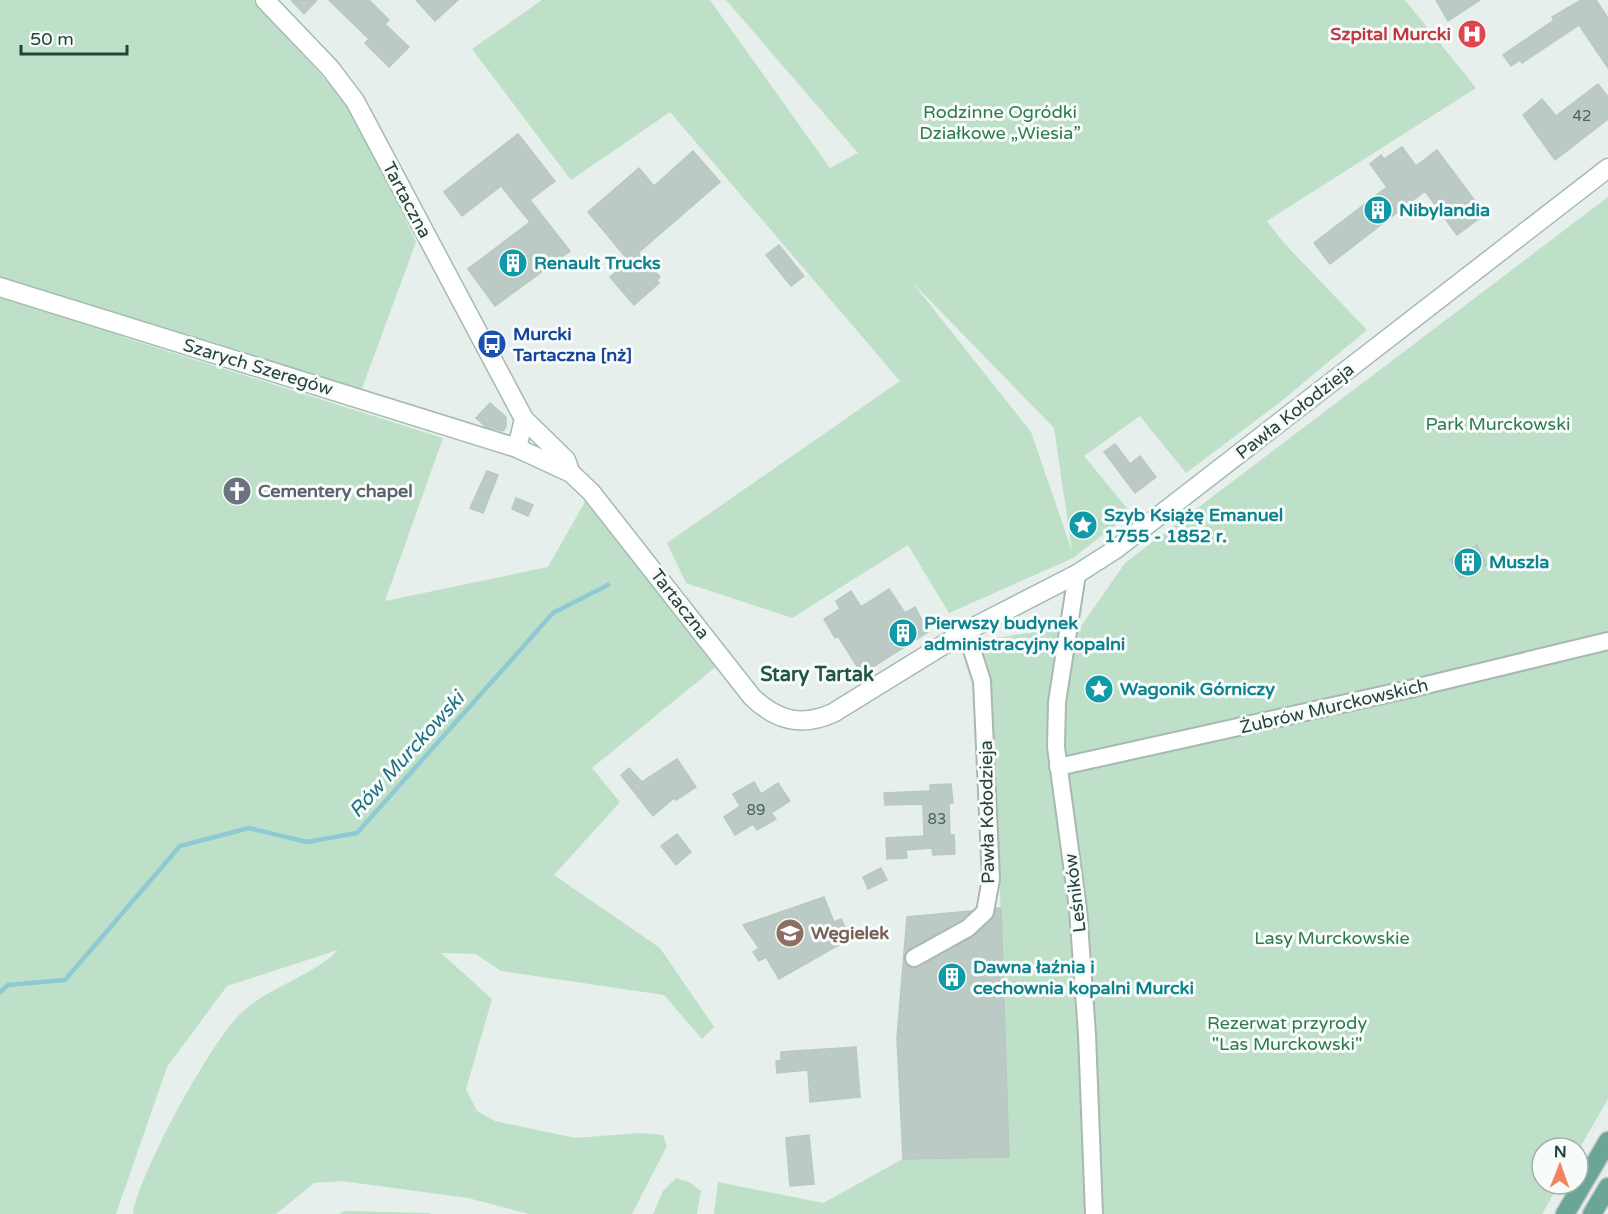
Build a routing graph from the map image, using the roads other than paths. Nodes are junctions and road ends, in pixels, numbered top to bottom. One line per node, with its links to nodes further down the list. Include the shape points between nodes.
1 (265, 0): 4 (street, Tartaczna, via 330,68 355,101)
2 (1608, 168): 7 (street, Pawła Kołodzieja, via 1124,543)
3 (0, 287): 5 (street, Szarych Szeregów)
4 (524, 419): 5 (street); 6 (street, Tartaczna, via 566,460)
5 (517, 448): 6 (street, Tartaczna)
6 (571, 473): 10 (street, Tartaczna, via 641,552 752,697 772,713)
7 (1077, 574): 8 (street, Pawła Kołodzieja); 11 (street, Leśników, via 1057,702)
8 (966, 631): 10 (street, Pawła Kołodzieja, via 833,713 816,720); 12 (street, Pawła Kołodzieja, via 982,681 991,879 985,912 968,928)
9 (1608, 641): 11 (street, Żubrów Murckowskich)
10 (798, 721)
11 (1058, 767): 15 (street, Leśników, via 1078,909)
12 (914, 958)
13 (1608, 1141): 16 (main road)
14 (1608, 1187): 17 (main road)
15 (1094, 1214)
16 (1565, 1214)
17 (1592, 1214)

